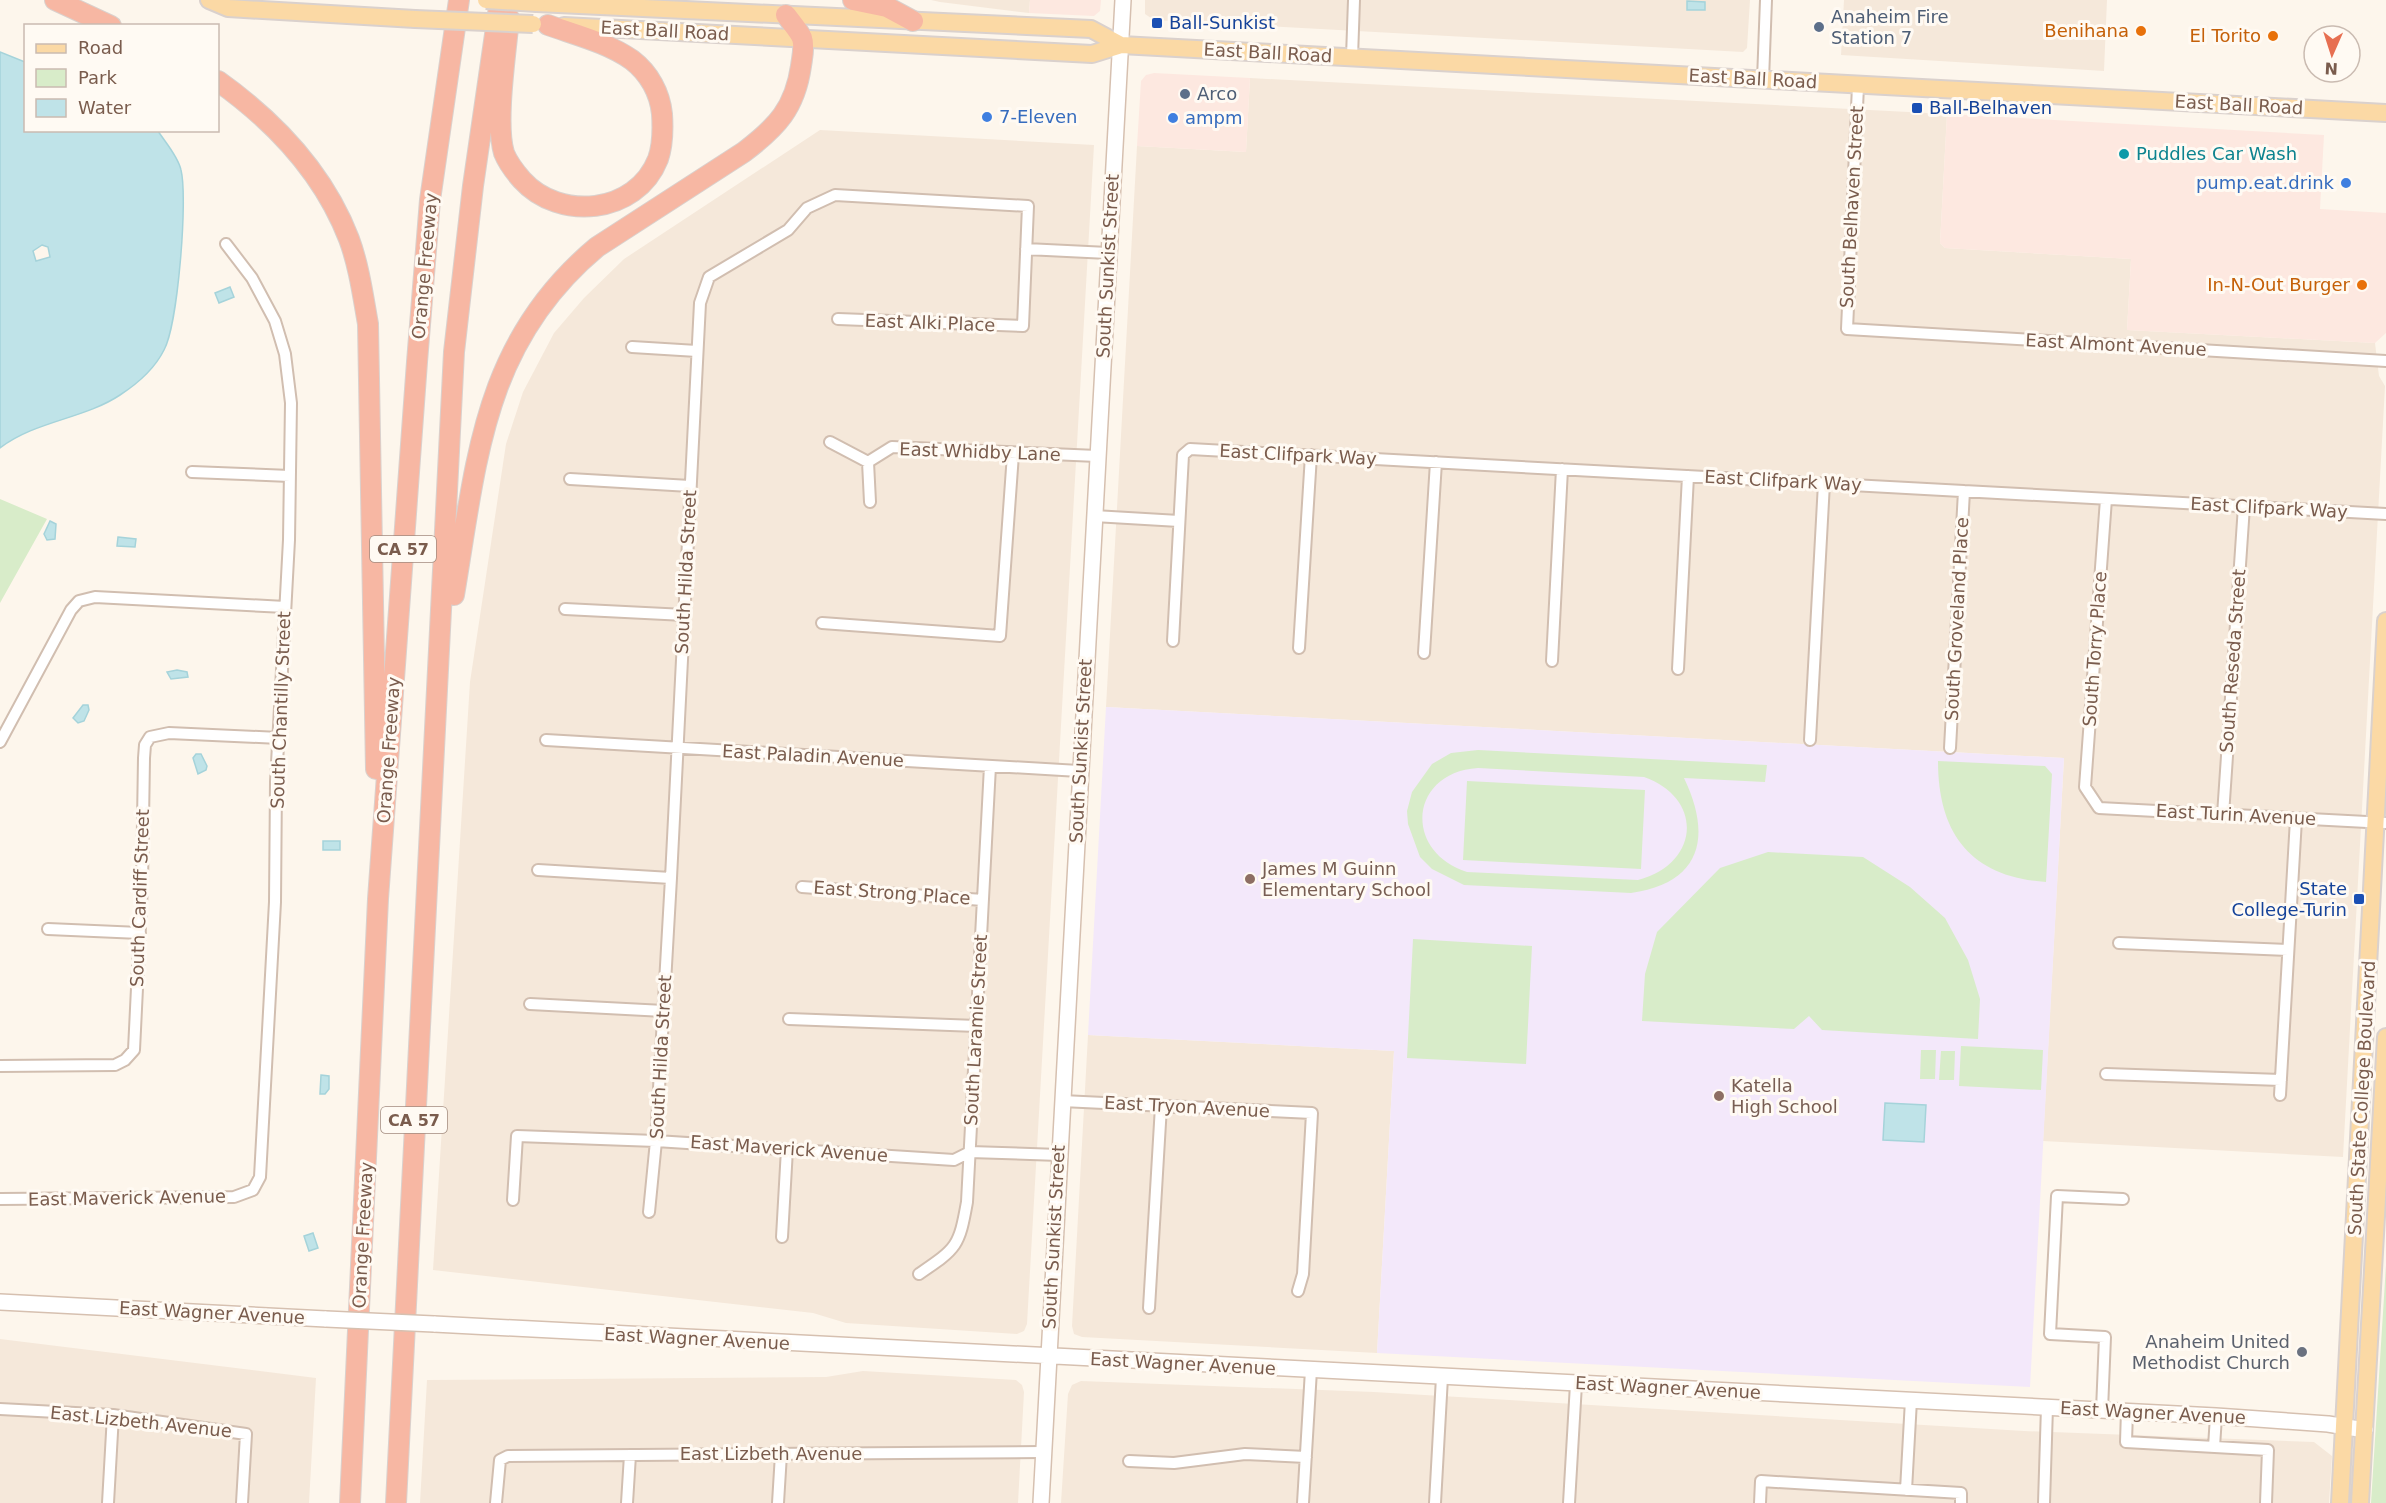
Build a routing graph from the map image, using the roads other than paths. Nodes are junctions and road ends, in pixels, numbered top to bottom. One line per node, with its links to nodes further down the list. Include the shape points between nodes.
1 (56, 0): 14 (highway)
2 (209, 0): 15 (main road, East Ball Road, bridge, via 228,8)
3 (445, 0): 23 (highway)
4 (459, 0): 23 (highway, Orange Freeway / CA 57)
5 (486, 0): 12 (main road, East Ball Road, bridge)
6 (500, 0): 62 (highway, Orange Freeway / CA 57, via 454,352)
7 (510, 0): 15 (highway, via 500,132 505,155 518,175 541,197 574,207 606,204 639,185 657,161 663,128 656,88 632,61 613,50)
8 (853, 0): 13 (highway, via 887,7)
9 (1123, 0): 17 (street, South Sunkist Street)
10 (1354, 0): 18 (street)
11 (1766, 0): 19 (street)
12 (786, 15): 13 (main road, East Ball Road); 16 (highway)
13 (913, 21): 17 (main road, East Ball Road, via 1091,29)
14 (107, 24)
15 (541, 25): 16 (main road, East Ball Road)
16 (802, 39): 17 (main road, East Ball Road, via 1092,54); 62 (highway, via 798,89 773,128 744,152 597,247 542,303 522,334 495,392 480,438)
17 (1121, 45): 18 (main road, East Ball Road); 26 (street, South Sunkist Street)
18 (1352, 57): 19 (main road, East Ball Road)
19 (1763, 80): 21 (main road, East Ball Road)
20 (219, 82): 78 (highway, via 273,126 302,159 329,197 349,239 359,274 368,324)
21 (1858, 86): 22 (main road, East Ball Road); 28 (street, South Belhaven Street)
22 (2386, 113)
23 (430, 200): 78 (highway, Orange Freeway / CA 57)
24 (226, 244): 40 (street, South Chantilly Street, via 261,292 283,345 290,385)
25 (1026, 249): 26 (street); 27 (street, East Alki Place, via 1023,326); 30 (street, South Hilda Street, via 1028,206 835,195 807,208 788,230 709,277 700,303)
26 (1108, 253): 34 (street, South Sunkist Street)
27 (838, 319)
28 (1847, 329): 31 (street, East Almont Avenue)
29 (632, 347): 30 (street)
30 (697, 351): 44 (street, South Hilda Street)
31 (2386, 361)
32 (830, 442): 36 (street)
33 (1013, 454): 34 (street, East Whidby Lane); 36 (street, East Whidby Lane, via 892,447); 56 (street, via 1000,636)
34 (1097, 456): 50 (street, South Sunkist Street)
35 (1311, 456): 37 (street, East Clifpark Way); 51 (street, East Clifpark Way, via 1190,449 1183,455); 58 (street)
36 (868, 462): 47 (street)
37 (1436, 462): 38 (street, East Clifpark Way); 59 (street)
38 (1562, 469): 41 (street, East Clifpark Way); 60 (street)
39 (192, 472): 40 (street)
40 (290, 476): 52 (street, South Chantilly Street)
41 (1688, 476): 43 (street, East Clifpark Way); 61 (street)
42 (570, 479): 44 (street)
43 (1824, 483): 45 (street, East Clifpark Way); 65 (street)
44 (690, 486): 54 (street, South Hilda Street)
45 (1964, 491): 46 (street, East Clifpark Way); 68 (street, South Groveland Place)
46 (2106, 499): 48 (street, East Clifpark Way); 71 (street, South Torry Place, via 2085,787)
47 (870, 502)
48 (2244, 506): 49 (street, East Clifpark Way); 72 (street, South Reseda Street)
49 (2386, 514)
50 (1094, 516): 51 (street); 70 (street, South Sunkist Street)
51 (1179, 521): 57 (street)
52 (285, 608): 63 (street, South Chantilly Street); 66 (street, via 84,598 75,605)
53 (565, 609): 54 (street)
54 (685, 615): 67 (street, South Hilda Street)
55 (2386, 621): 74 (main road, South State College Boulevard)
56 (822, 623)
57 (1173, 641)
58 (1299, 648)
59 (1424, 653)
60 (1552, 661)
61 (1678, 669)
62 (439, 680): 135 (highway, Orange Freeway / CA 57)
63 (279, 738): 81 (street, South Cardiff Street, via 169,733 150,737 144,758); 101 (street, South Chantilly Street, via 261,1172)
64 (546, 740): 67 (street, East Paladin Avenue)
65 (1810, 740)
66 (0, 742)
67 (677, 747): 69 (street, East Paladin Avenue); 76 (street, South Hilda Street)
68 (1950, 748)
69 (990, 766): 70 (street, East Paladin Avenue); 79 (street, South Laramie Street)
70 (1079, 771): 93 (street, South Sunkist Street)
71 (2090, 798): 72 (street, East Turin Avenue, via 2099,808)
72 (2223, 815): 73 (street, East Turin Avenue)
73 (2296, 819): 74 (street, East Turin Avenue); 83 (street)
74 (2381, 823): 99 (main road, South State College Boulevard)
75 (538, 870): 76 (street)
76 (671, 878): 85 (street, South Hilda Street)
77 (802, 887): 79 (street, East Strong Place)
78 (378, 899): 134 (highway, Orange Freeway / CA 57)
79 (983, 900): 87 (street, South Laramie Street)
80 (48, 929): 81 (street)
81 (140, 933): 89 (street, South Cardiff Street, via 135,1047 129,1057 108,1065)
82 (2119, 943): 83 (street)
83 (2288, 950): 91 (street)
84 (530, 1004): 85 (street)
85 (664, 1011): 95 (street, South Hilda Street)
86 (789, 1019): 87 (street)
87 (977, 1026): 97 (street, South Laramie Street)
88 (2386, 1037): 100 (main road, South State College Boulevard)
89 (0, 1066)
90 (2106, 1074): 91 (street)
91 (2281, 1080): 92 (street)
92 (2280, 1095)
93 (1062, 1101): 94 (street, East Tryon Avenue); 98 (street, South Sunkist Street)
94 (1161, 1106): 108 (street, East Tryon Avenue, via 1312,1113 1303,1274); 110 (street)
95 (656, 1141): 96 (street, East Maverick Avenue); 104 (street, East Maverick Avenue, via 517,1136); 105 (street, South Hilda Street)
96 (787, 1149): 97 (street, East Maverick Avenue, via 954,1160); 106 (street)
97 (970, 1152): 98 (street, East Maverick Avenue); 107 (street, South Laramie Street, via 961,1238)
98 (1059, 1155): 111 (street, South Sunkist Street)
99 (2357, 1182): 100 (street); 122 (main road, South State College Boulevard)
100 (2382, 1183): 123 (main road, South State College Boulevard)
101 (252, 1190): 102 (street, East Maverick Avenue, via 234,1197)
102 (0, 1199)
103 (2123, 1199): 118 (street, via 2056,1196 2050,1334 2105,1337)
104 (513, 1200)
105 (649, 1212)
106 (782, 1237)
107 (919, 1275)
108 (1298, 1291)
109 (0, 1302): 111 (street, East Wagner Avenue, bridge)
110 (1149, 1308)
111 (1047, 1357): 112 (street, East Wagner Avenue); 125 (street, South Sunkist Street)
112 (1311, 1370): 113 (street, East Wagner Avenue); 128 (street)
113 (1442, 1377): 114 (street, East Wagner Avenue); 141 (street)
114 (1576, 1384): 115 (street, East Wagner Avenue); 142 (street)
115 (1911, 1400): 116 (street, East Wagner Avenue); 130 (street)
116 (2047, 1407): 118 (street, East Wagner Avenue); 144 (street)
117 (0, 1409): 120 (street, East Lizbeth Avenue)
118 (2102, 1410): 119 (street, East Wagner Avenue)
119 (2127, 1411): 121 (street, East Wagner Avenue); 124 (street, via 2126,1442)
120 (114, 1416): 132 (street); 133 (street, East Lizbeth Avenue, via 246,1434)
121 (2216, 1416): 122 (street, East Wagner Avenue); 124 (street)
122 (2343, 1427): 123 (street, East Wagner Avenue); 146 (main road, South State College Boulevard)
123 (2365, 1430): 147 (main road, South State College Boulevard)
124 (2214, 1447): 145 (street, via 2268,1450)
125 (1043, 1452): 126 (street, East Lizbeth Avenue); 139 (street, South Sunkist Street)
126 (781, 1454): 127 (street, East Lizbeth Avenue); 138 (street)
127 (630, 1455): 136 (street, East Lizbeth Avenue, via 517,1455 500,1460); 137 (street)
128 (1306, 1457): 129 (street, via 1245,1454 1174,1463); 140 (street)
129 (1128, 1461)
130 (1906, 1490): 131 (street); 143 (street, via 1761,1481)
131 (1961, 1498)
132 (108, 1503)
133 (242, 1503)
134 (350, 1503)
135 (396, 1503)
136 (496, 1503)
137 (627, 1503)
138 (778, 1503)
139 (1041, 1503)
140 (1303, 1503)
141 (1435, 1503)
142 (1569, 1503)
143 (1760, 1503)
144 (2044, 1503)
145 (2266, 1503)
146 (2340, 1503)
147 (2360, 1503)

